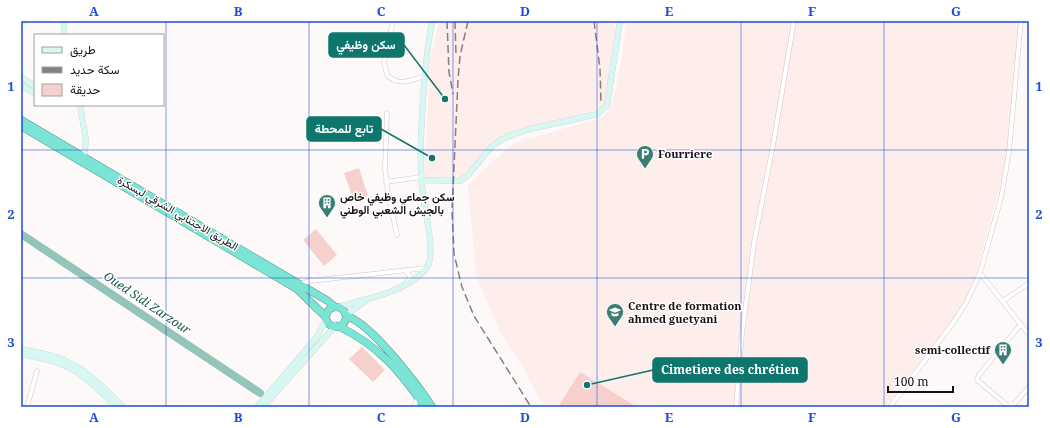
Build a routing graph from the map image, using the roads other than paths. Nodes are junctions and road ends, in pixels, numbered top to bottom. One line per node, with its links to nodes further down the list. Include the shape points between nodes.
1 (64, 21): 7 (main road)
2 (393, 21): 8 (street, via 384,62 387,75 397,82)
3 (432, 21): 8 (main road)
4 (620, 21): 17 (main road, via 608,105 604,110 598,114 506,137 492,146 460,181)
5 (794, 21): 47 (street, via 754,243 742,334)
6 (1021, 21): 22 (street, via 1009,152 1002,198)
7 (64, 34)
8 (425, 76): 17 (main road)
9 (21, 77): 11 (main road)
10 (21, 85): 11 (main road)
11 (33, 90)
12 (80, 106): 16 (main road, via 86,140)
13 (387, 113): 18 (street)
14 (21, 120): 16 (highway, الطريق الاجتنابي الشرقي لبسكرة)
15 (21, 126): 30 (highway, الطريق الاجتنابي الشرقي لبسكرة, via 297,289)
16 (84, 157): 25 (highway, الطريق الاجتنابي الشرقي لبسكرة)
17 (421, 179): 18 (street); 20 (main road, via 430,252)
18 (386, 182): 19 (street)
19 (397, 236)
20 (426, 268): 21 (street); 23 (main road)
21 (405, 270): 23 (street, via 410,276); 25 (street)
22 (980, 273): 27 (street); 38 (street, via 953,323)
23 (407, 282): 26 (main road, via 384,294)
24 (1029, 283): 27 (street)
25 (299, 284): 28 (highway, الطريق الاجتنابي الشرقي لبسكرة)
26 (367, 299): 28 (main road); 29 (main road)
27 (1003, 300): 31 (street)
28 (336, 307): 29 (highway, via 344,311); 30 (highway, via 330,309)
29 (346, 316): 32 (highway, via 344,322); 46 (highway, via 387,350)
30 (326, 318): 32 (highway, via 330,324); 42 (main road, via 310,346)
31 (1021, 324): 33 (street); 36 (street, via 979,375 978,380 1008,406 1014,404)
32 (336, 326): 37 (highway, via 361,338 384,355); 43 (main road)
33 (1029, 335)
34 (21, 354): 40 (main road, via 54,361 71,368); 41 (main road, via 55,357 73,364)
35 (37, 371): 39 (street)
36 (1029, 387)
37 (418, 397): 44 (street); 45 (highway)
38 (893, 406)
39 (27, 407)
40 (117, 407)
41 (123, 407)
42 (257, 407)
43 (263, 407)
44 (414, 407)
45 (425, 407)
46 (432, 407)
47 (736, 407)

